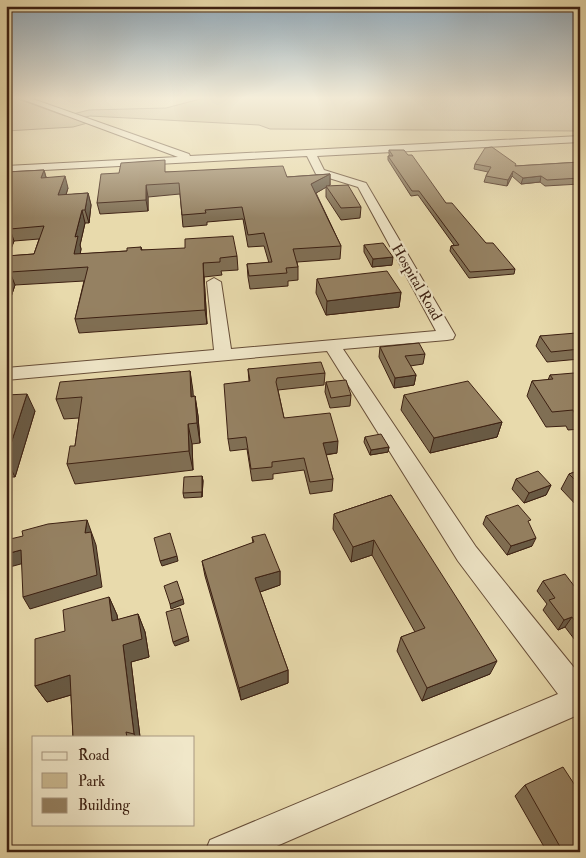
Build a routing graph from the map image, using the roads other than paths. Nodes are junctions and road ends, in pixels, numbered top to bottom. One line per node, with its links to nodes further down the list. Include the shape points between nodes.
1 (135, 138): 4 (street)
2 (580, 139): 3 (street)
3 (311, 153): 4 (street); 7 (street, Hospital Road, via 320,172 362,185 447,335)
4 (194, 159): 5 (street)
5 (6, 169)
6 (214, 282): 8 (street)
7 (332, 345): 8 (street); 10 (street, via 467,554)
8 (223, 355): 9 (street)
9 (6, 374)
10 (580, 699): 11 (street)
11 (222, 852)

